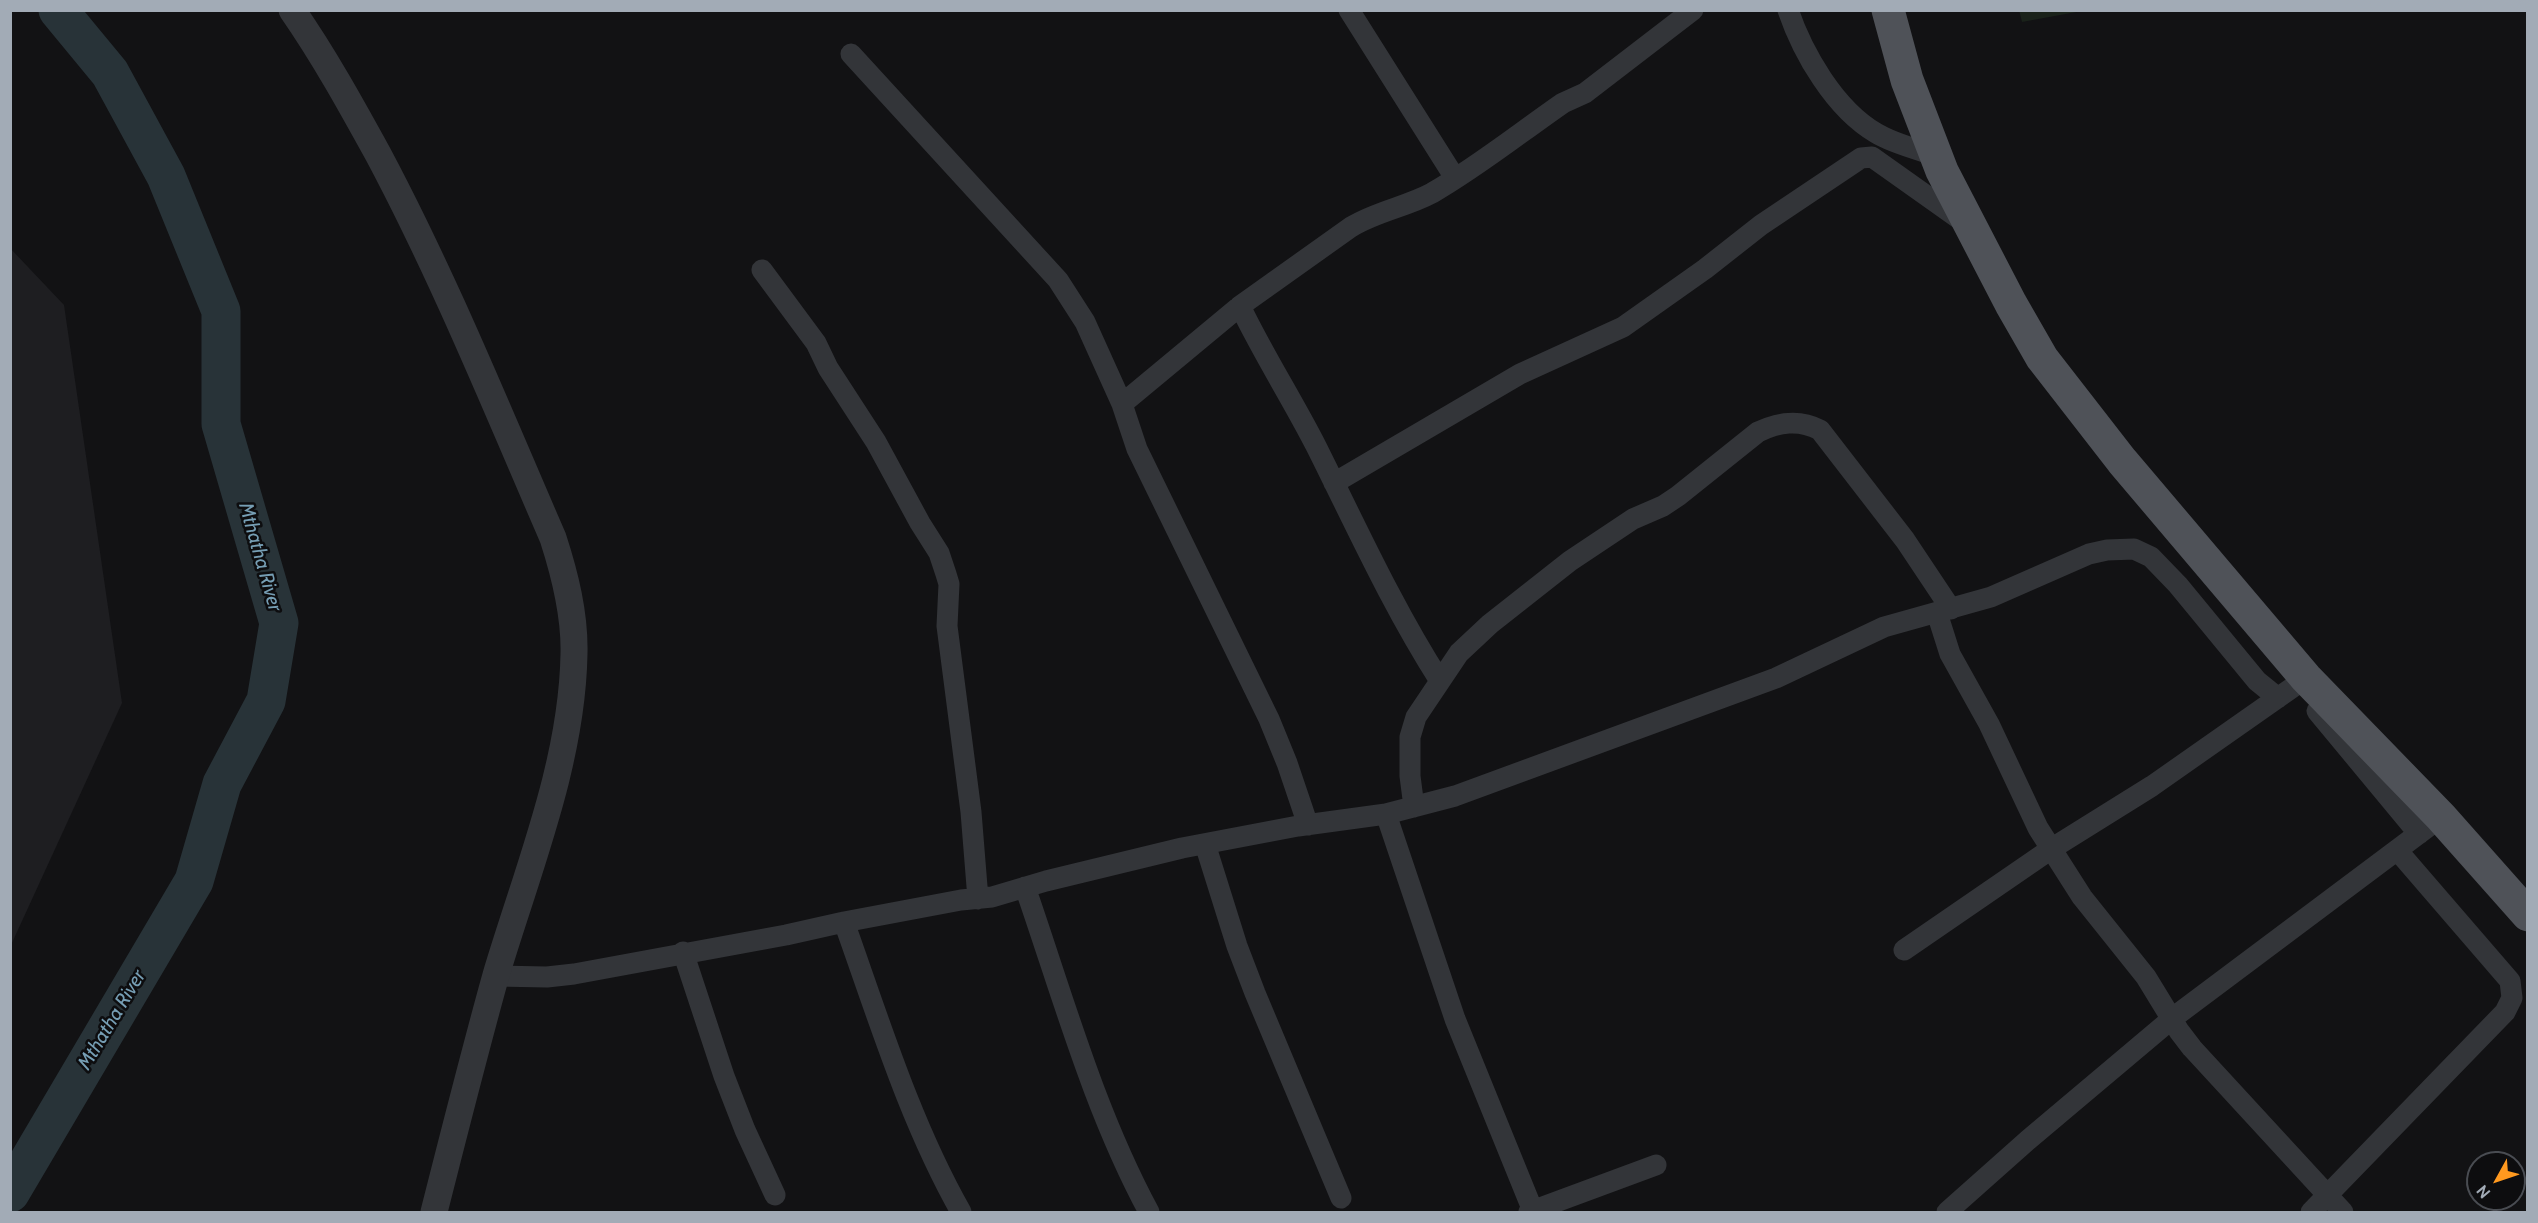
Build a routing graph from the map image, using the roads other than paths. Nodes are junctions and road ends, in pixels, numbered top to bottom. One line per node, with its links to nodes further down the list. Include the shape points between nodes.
1 (292, 10): 30 (street, via 345,93 445,289 553,538 564,573 574,652 565,730 550,801)
2 (1349, 10): 8 (street)
3 (1693, 10): 8 (street, via 1585,93 1563,103)
4 (1788, 10): 7 (street, via 1794,31 1814,67 1857,121 1878,135)
5 (1887, 10): 7 (main road, via 1906,80)
6 (851, 54): 12 (street, via 1058,280 1085,322)
7 (1937, 156): 9 (main road)
8 (1455, 177): 11 (street, via 1420,199 1369,215)
9 (1971, 227): 13 (street, via 1872,157 1861,158 1761,225 1630,323 1520,374); 16 (main road, via 2042,358)
10 (762, 270): 25 (street, via 816,343 939,553 949,584 947,626)
11 (1240, 306): 12 (street); 13 (street)
12 (1122, 404): 19 (street, via 1137,449 1269,718)
13 (1334, 483): 15 (street, via 1392,601)
14 (1944, 611): 15 (street, via 1905,540 1820,430 1809,424 1784,423 1758,432 1678,496 1633,519 1570,561 1475,636); 16 (street, via 1991,597 2089,554 2134,549 2162,568 2257,681); 17 (street, via 1884,627 1776,678 1639,730); 22 (street, via 1950,654)
15 (1440, 681): 17 (street, via 1416,717 1410,737)
16 (2293, 687): 20 (main road); 22 (street, via 2152,786)
17 (1414, 807): 18 (street)
18 (1386, 814): 19 (street); 39 (street, via 1455,1018)
19 (1308, 825): 21 (street)
20 (2430, 826): 23 (street); 26 (main road)
21 (1205, 844): 24 (street); 35 (street, via 1255,993)
22 (2051, 849): 28 (street); 31 (street, via 2082,897 2146,977)
23 (2397, 850): 31 (street); 34 (street, via 2510,981 2512,998 2505,1012)
24 (1025, 887): 25 (street); 38 (street, via 1087,1072)
25 (978, 899): 27 (street)
26 (2525, 907)
27 (844, 922): 29 (street, via 786,936); 37 (street, via 917,1119)
28 (1904, 950)
29 (683, 952): 30 (street, via 556,976); 33 (street, via 724,1076)
30 (496, 976): 36 (street)
31 (2172, 1019): 34 (street, via 2200,1057); 40 (street)
32 (1656, 1165): 39 (street)
33 (775, 1195)
34 (2328, 1195): 41 (street); 42 (street)
35 (1341, 1198)
36 (434, 1212)
37 (961, 1212)
38 (1149, 1212)
39 (1531, 1212)
40 (1947, 1212)
41 (2311, 1212)
42 (2343, 1212)

